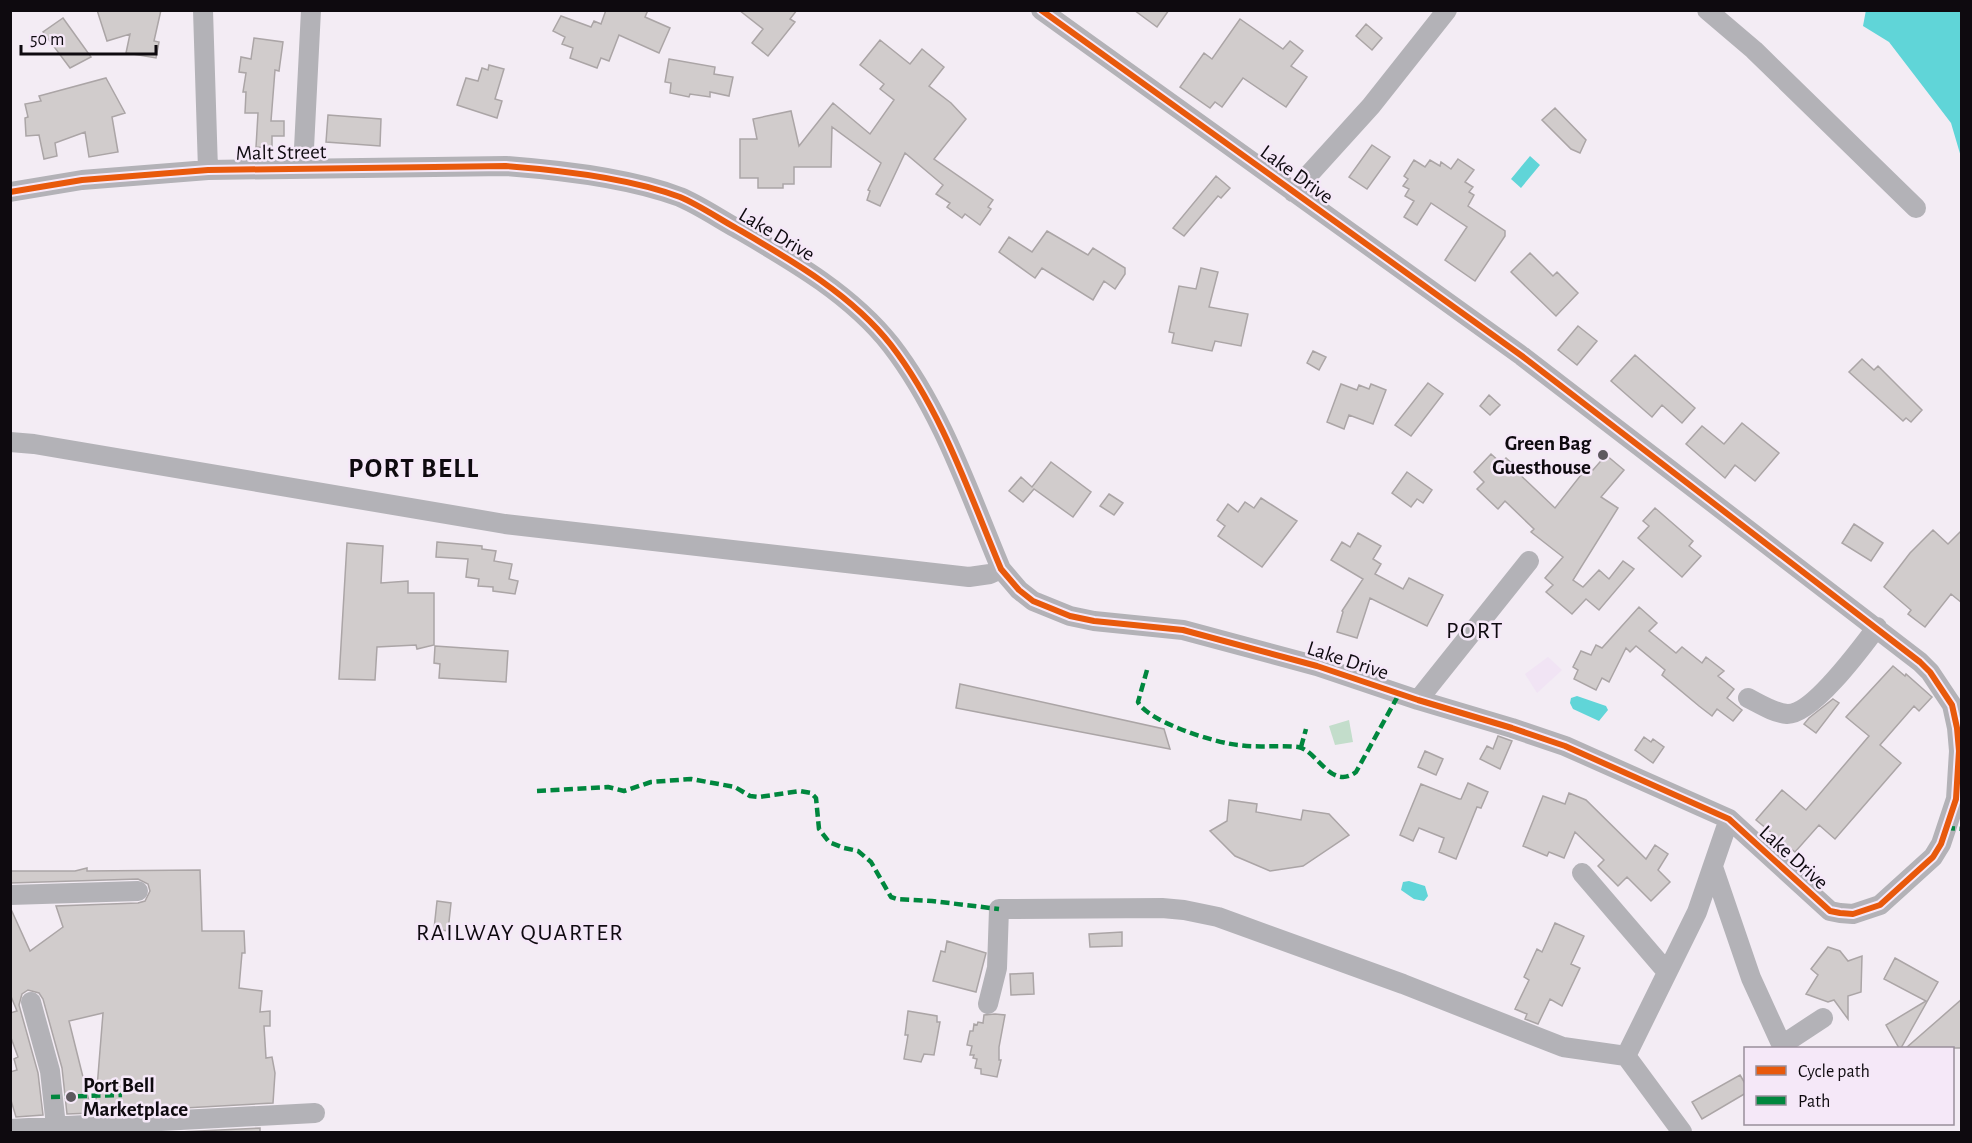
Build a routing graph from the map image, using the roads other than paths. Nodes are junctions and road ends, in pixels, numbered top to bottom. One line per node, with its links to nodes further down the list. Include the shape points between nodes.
1 (203, 10): 7 (street)
2 (311, 10): 6 (street)
3 (1041, 10): 10 (street, Lake Drive)
4 (1447, 10): 10 (street, via 1371,106)
5 (1707, 10): 11 (street, via 1754,50)
6 (303, 168): 7 (street, Malt Street); 8 (street, Malt Street, via 506,166)
7 (208, 170): 9 (street, Malt Street, via 82,180)
8 (553, 170): 14 (street, Lake Drive, via 629,183 681,198 803,268 866,318 891,345 935,414)
9 (10, 192)
10 (1293, 192): 15 (street, Lake Drive, via 1522,356)
11 (1916, 208)
12 (10, 442): 14 (street, via 505,524 969,577)
13 (1529, 561): 17 (street)
14 (1001, 569): 17 (street, Lake Drive, via 1033,601 1070,616 1183,630 1317,666)
15 (1877, 627): 16 (street, via 1818,699 1798,712 1786,714); 18 (street, Lake Drive, via 1930,672 1952,705 1959,751 1956,799 1933,857 1880,905 1853,914 1840,913 1830,911)
16 (1748, 698)
17 (1418, 700): 18 (street, Lake Drive, via 1565,746)
18 (1729, 819): 19 (street)
19 (1713, 867): 23 (street, via 1698,912); 27 (street, via 1751,978)
20 (1582, 873): 23 (street)
21 (138, 891): 22 (street)
22 (10, 895)
23 (1667, 972): 28 (street)
24 (31, 1002): 30 (street, via 50,1071)
25 (988, 1004): 28 (street, via 998,968 999,909 1184,910 1218,917 1563,1047)
26 (1823, 1018): 27 (street)
27 (1783, 1047)
28 (1626, 1056): 32 (street)
29 (315, 1113): 30 (street)
30 (56, 1126): 31 (street)
31 (10, 1129)
32 (1682, 1132)

